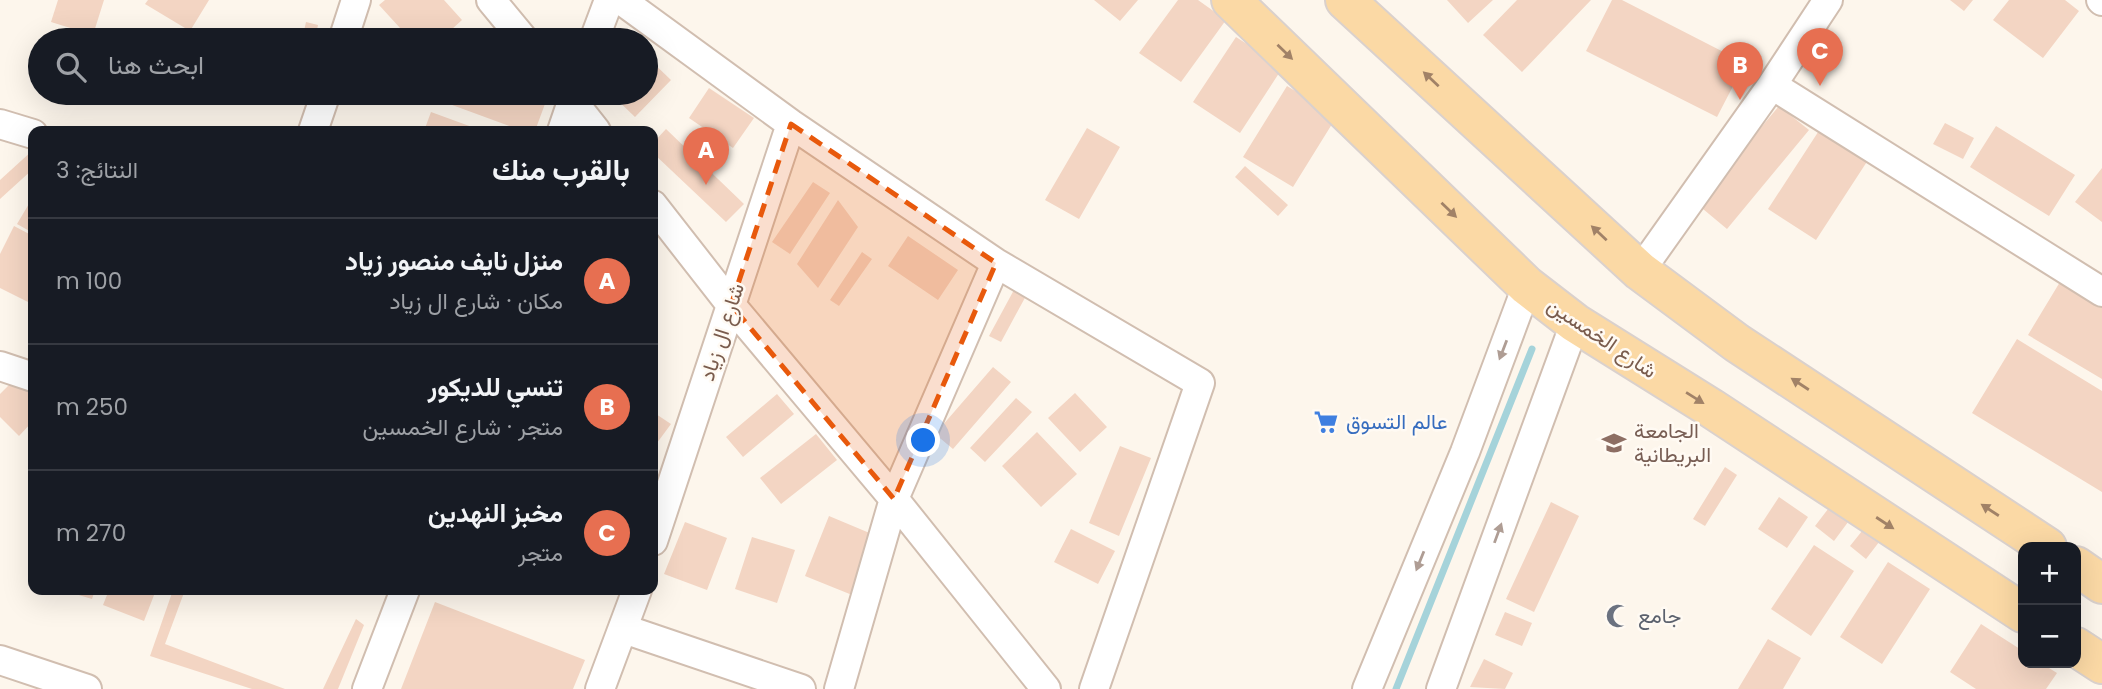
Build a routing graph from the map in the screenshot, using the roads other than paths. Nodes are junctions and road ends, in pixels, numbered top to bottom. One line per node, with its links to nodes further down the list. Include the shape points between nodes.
1 (356, 0): 8 (street)
2 (491, 0): 9 (street)
3 (609, 0): 10 (street)
4 (621, 0): 16 (street)
5 (1345, 0): 23 (main road, one-way to 5)
6 (1828, 0): 11 (street)
7 (1236, 2): 24 (main road, شارع الخمسين, one-way to 24)
8 (347, 28)
9 (514, 28)
10 (598, 28)
11 (1772, 85): 23 (street); 25 (street)
12 (322, 105): 17 (street)
13 (568, 105): 18 (street)
14 (578, 105): 19 (street)
15 (0, 124): 20 (street)
16 (791, 124): 22 (street); 26 (street, شارع ال زياد)
17 (315, 126)
18 (563, 126)
19 (593, 126)
20 (28, 132)
21 (658, 211): 26 (street)
22 (996, 263): 30 (street); 49 (street, via 1200,383)
23 (1640, 271): 32 (main road, one-way to 23, via 1737,343)
24 (1527, 286): 27 (main road, شارع الخمسين); 50 (street, one-way to 50, via 1465,452)
25 (2102, 292)
26 (730, 305): 30 (street); 31 (street, شارع ال زياد)
27 (1575, 323): 37 (main road, شارع الخمسين, one-way to 37); 51 (street, one-way to 27)
28 (0, 366): 29 (street)
29 (28, 375)
30 (894, 499): 47 (street); 48 (street)
31 (658, 526)
32 (2039, 542)
33 (2081, 569): 34 (main road)
34 (2102, 584)
35 (403, 595): 44 (street)
36 (635, 595): 38 (street)
37 (2018, 610)
38 (624, 629): 45 (street); 46 (street)
39 (2081, 650): 41 (main road)
40 (0, 660): 42 (street)
41 (2102, 664)
42 (57, 684): 43 (street)
43 (87, 689)
44 (367, 689)
45 (600, 689)
46 (801, 689)
47 (839, 689)
48 (1046, 689)
49 (1094, 689)
50 (1367, 689)
51 (1441, 689)

